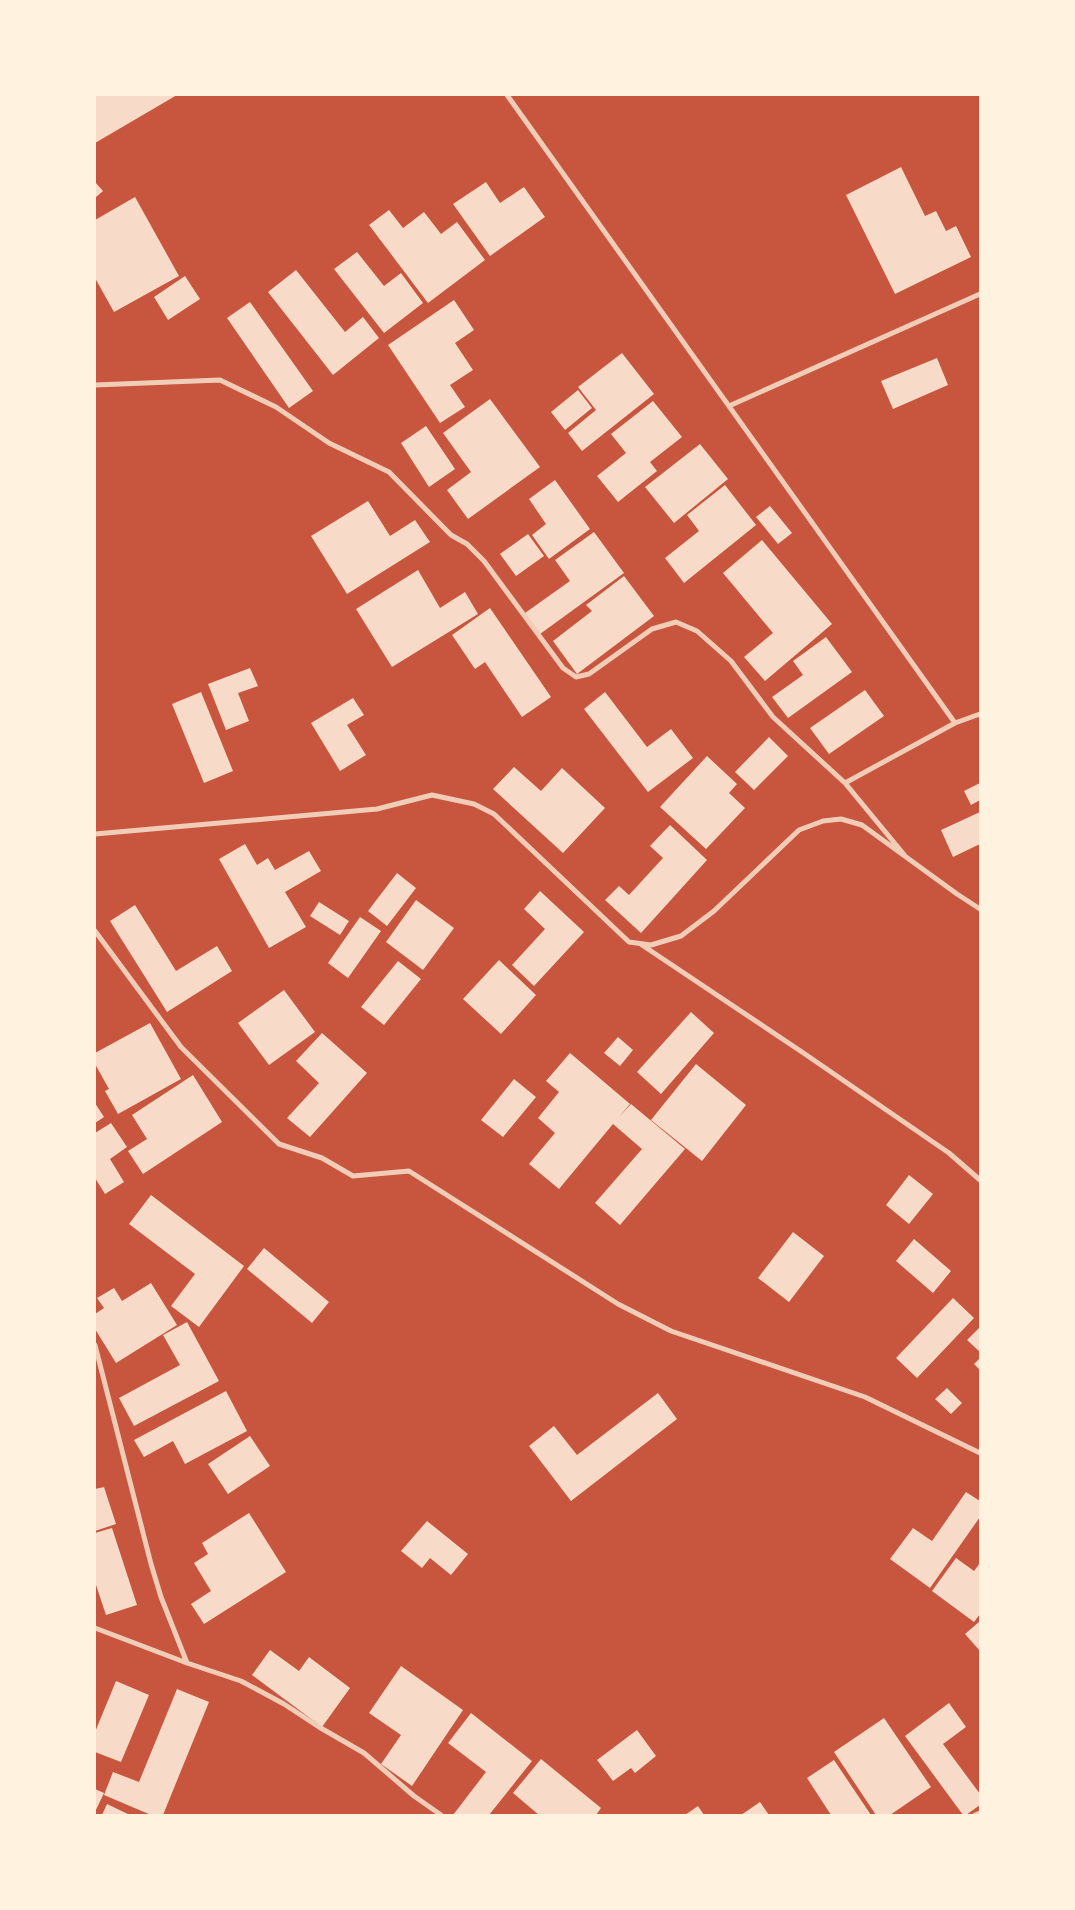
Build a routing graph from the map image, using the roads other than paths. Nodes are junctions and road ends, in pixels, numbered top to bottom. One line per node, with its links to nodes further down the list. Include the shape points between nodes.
1 (508, 95): 4 (street)
2 (980, 294): 4 (street)
3 (95, 385): 7 (street, via 220,380 276,407 329,443 389,472 450,535 467,544 484,561 563,668 576,677 589,674 652,629 676,622 697,631 731,661 773,717)
4 (729, 406): 6 (street)
5 (980, 714): 6 (street)
6 (955, 723): 7 (street)
7 (845, 783): 9 (street)
8 (95, 834): 12 (street, via 377,808 432,795 474,804 494,814 629,942)
9 (906, 857): 10 (street); 12 (street, via 862,825 841,819 824,821 799,830 714,911 681,936 651,945)
10 (980, 909)
11 (95, 931): 15 (street, via 181,1047 280,1144 322,1158 352,1176 409,1171 618,1304 671,1332 865,1397)
12 (640, 944): 13 (street, via 949,1153)
13 (980, 1180)
14 (95, 1345): 17 (street, via 151,1564)
15 (980, 1453)
16 (95, 1628): 17 (street)
17 (187, 1663): 19 (street, via 241,1681 284,1704 364,1753)
18 (980, 1812): 20 (street)
19 (441, 1815)
20 (975, 1815)

